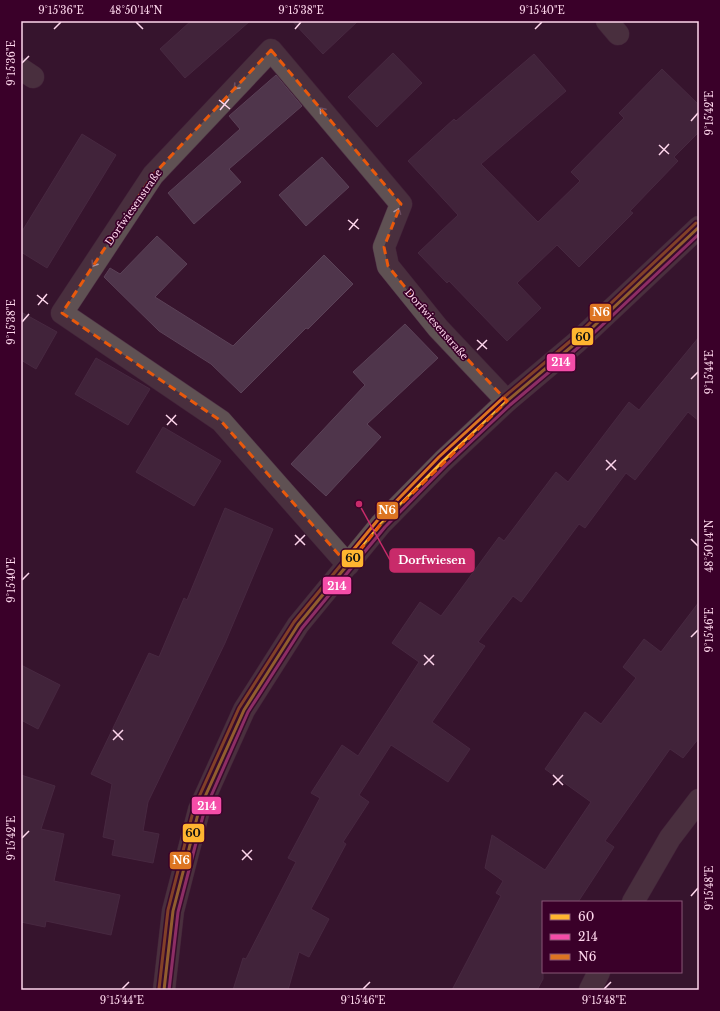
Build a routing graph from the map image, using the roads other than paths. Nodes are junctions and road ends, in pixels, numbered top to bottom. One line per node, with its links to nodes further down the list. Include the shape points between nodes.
1 (699, 227): 2 (street, via 577,342)
2 (507, 401): 3 (street, via 386,519); 3 (street, Dorfwiesenstraße, one-way to 3, via 438,328 388,266 384,247 401,204 271,50 153,175 62,313 221,421)
3 (348, 565): 7 (street, via 298,625 244,710 199,810 173,912)
4 (699, 800): 5 (street, via 670,838)
5 (634, 901)
6 (598, 973): 8 (street)
7 (164, 990)
8 (590, 990)

